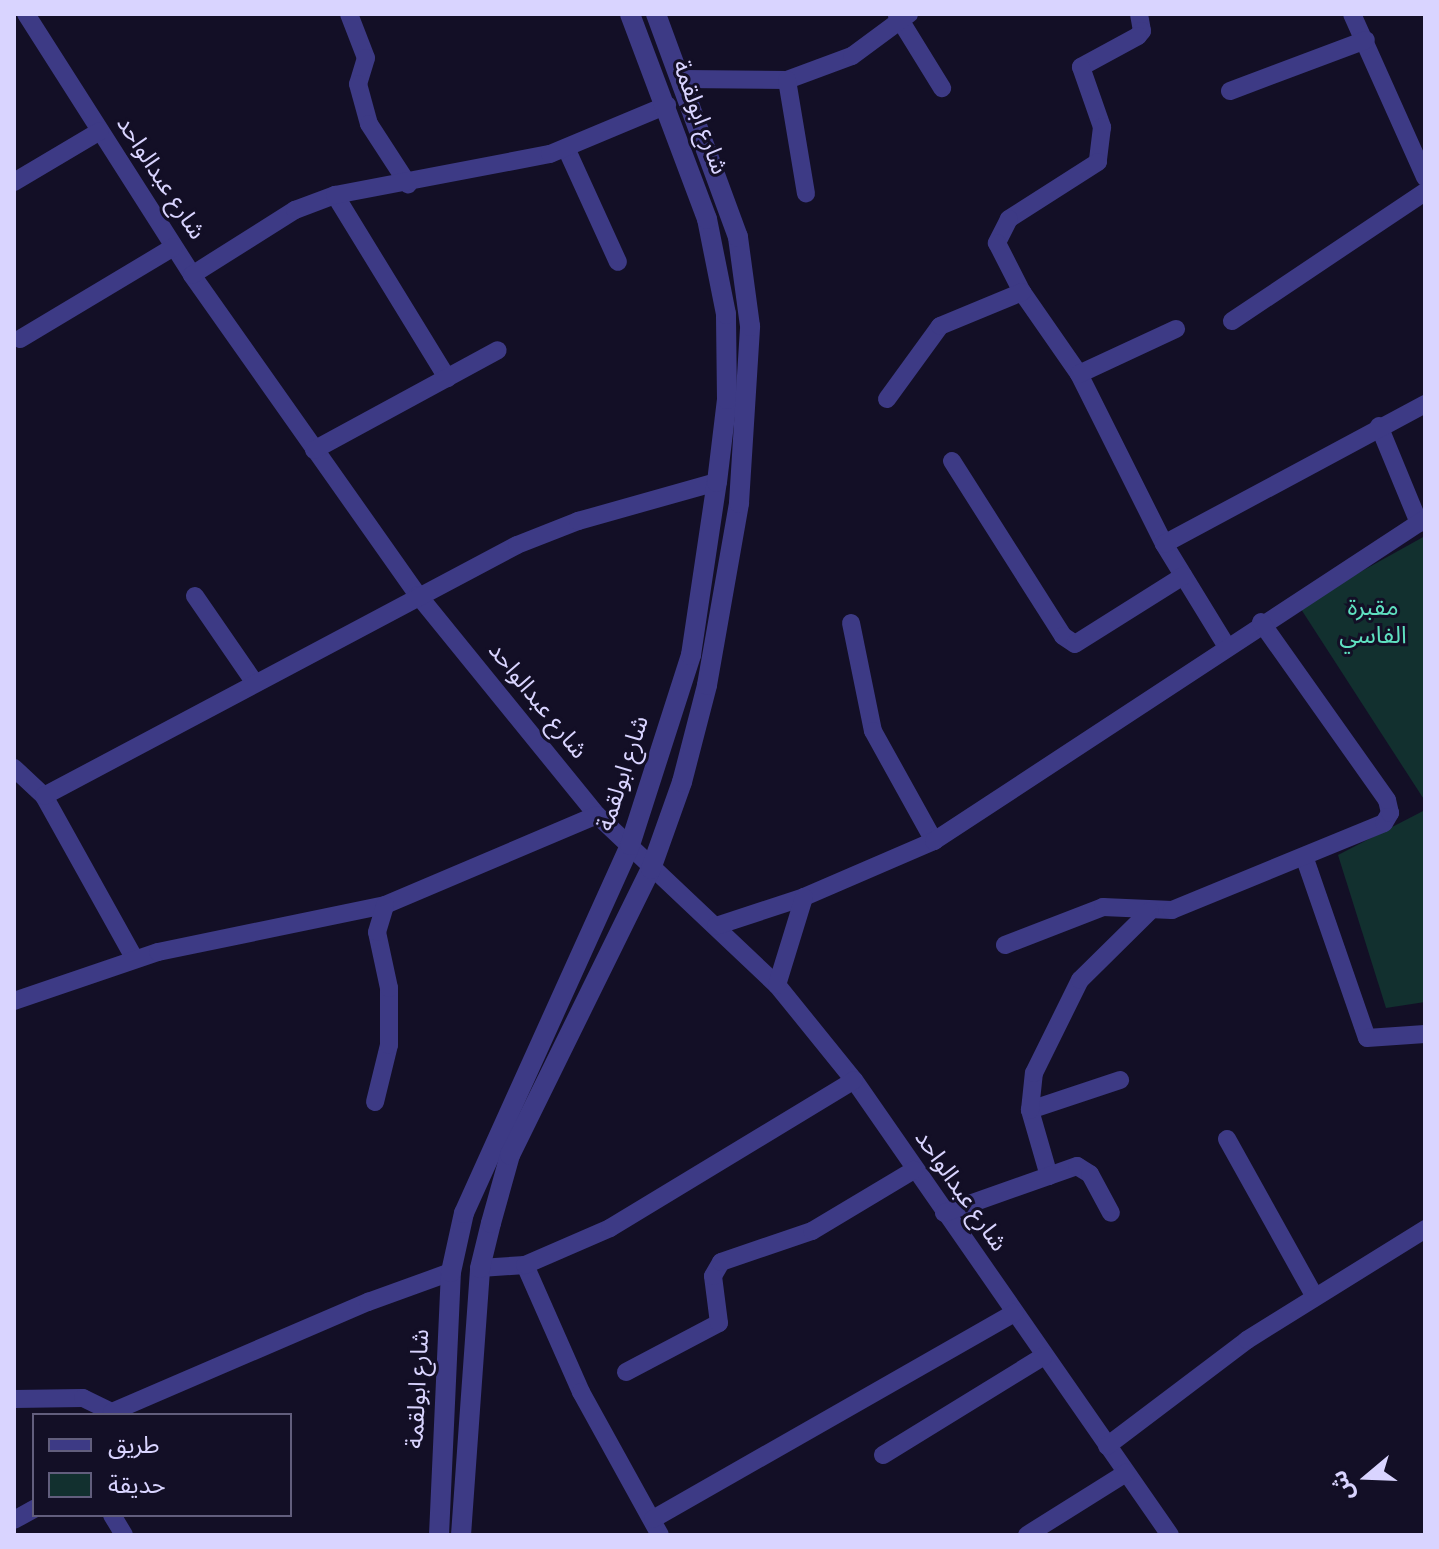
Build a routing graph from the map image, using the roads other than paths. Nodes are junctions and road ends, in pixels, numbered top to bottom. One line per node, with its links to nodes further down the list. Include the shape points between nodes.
1 (349, 14): 18 (street, via 366,58 358,84 369,124)
2 (630, 14): 13 (street, شارع ابولقمة)
3 (656, 14): 9 (street, شارع ابولقمة)
4 (1139, 14): 25 (street, via 1138,36 1081,67 1102,127 1098,162 1000,230 997,243 1004,263)
5 (1352, 14): 8 (street)
6 (903, 17): 10 (street, via 852,56); 11 (street)
7 (23, 21): 14 (street, شارع عبدالواحد)
8 (1366, 40): 12 (street); 16 (street)
9 (683, 79): 10 (street); 53 (street, شارع ابولقمة, via 738,237 750,326 748,420 728,578 707,685 682,782)
10 (787, 80): 20 (street)
11 (942, 88)
12 (1230, 91)
13 (667, 105): 15 (street); 37 (street, شارع ابولقمة, via 707,219 726,314 727,399)
14 (100, 131): 17 (street); 22 (street, شارع عبدالواحد)
15 (566, 148): 18 (street); 23 (street)
16 (1425, 177)
17 (14, 182)
18 (408, 184): 21 (street)
19 (1425, 192): 26 (street)
20 (806, 193)
21 (335, 195): 24 (street, via 295,210); 31 (street)
22 (174, 247): 24 (street, شارع عبدالواحد); 28 (street)
23 (618, 262)
24 (192, 275): 35 (street, شارع عبدالواحد)
25 (1022, 292): 30 (street); 32 (street, via 940,326)
26 (1232, 321)
27 (1176, 329): 30 (street)
28 (20, 339)
29 (498, 350): 31 (street)
30 (1079, 374): 39 (street)
31 (447, 378): 35 (street)
32 (887, 399)
33 (1425, 404): 34 (street)
34 (1379, 426): 38 (street); 39 (street)
35 (314, 450): 41 (street, شارع عبدالواحد)
36 (952, 461): 40 (street, via 1063,636 1075,644)
37 (717, 482): 41 (street, via 546,532); 51 (street, شارع ابولقمة, via 691,655)
38 (1422, 521): 43 (street)
39 (1164, 544): 40 (street)
40 (1183, 576): 45 (street)
41 (418, 595): 46 (street); 49 (street, شارع عبدالواحد)
42 (195, 596): 46 (street)
43 (1261, 622): 45 (street); 52 (street, via 1387,800 1390,813 1384,823)
44 (851, 623): 50 (street, via 873,731)
45 (1226, 645): 50 (street)
46 (254, 682): 48 (street)
47 (14, 768): 48 (street)
48 (44, 796): 59 (street)
49 (597, 815): 51 (street, شارع عبدالواحد); 55 (street)
50 (934, 841): 54 (street)
51 (630, 845): 53 (street, شارع عبدالواحد); 75 (street, شارع ابولقمة, via 489,1151 464,1213)
52 (1305, 859): 56 (street, via 1172,910); 62 (street, via 1367,1038 1376,1042)
53 (651, 869): 57 (street, شارع عبدالواحد); 74 (street, شارع ابولقمة, via 510,1155)
54 (804, 897): 57 (street); 60 (street)
55 (385, 905): 59 (street); 65 (street, via 377,932 389,988 389,1045)
56 (1150, 911): 58 (street, via 1103,907); 66 (street, via 1080,980 1034,1073)
57 (716, 926): 60 (street, شارع عبدالواحد)
58 (1005, 945)
59 (134, 958): 61 (street)
60 (777, 985): 63 (street, شارع عبدالواحد)
61 (14, 1001)
62 (1425, 1034)
63 (854, 1080): 68 (street, شارع عبدالواحد); 73 (street, via 610,1228)
64 (1120, 1080): 66 (street)
65 (375, 1102)
66 (1030, 1110): 69 (street)
67 (1227, 1139): 76 (street)
68 (914, 1170): 70 (street, شارع عبدالواحد); 79 (street, via 812,1231 721,1262 713,1276 719,1323)
69 (1049, 1176): 70 (street); 71 (street, via 1083,1166)
70 (944, 1213): 77 (street, شارع عبدالواحد)
71 (1111, 1213)
72 (1425, 1229): 76 (street)
73 (525, 1265): 74 (street); 88 (street, via 581,1392)
74 (480, 1268): 91 (street, شارع ابولقمة)
75 (451, 1272): 81 (street, via 368,1302); 90 (street, شارع ابولقمة)
76 (1314, 1295): 82 (street)
77 (1014, 1313): 78 (street, شارع عبدالواحد); 88 (street)
78 (1044, 1356): 82 (street, شارع عبدالواحد); 83 (street)
79 (626, 1372)
80 (14, 1399): 81 (street, via 83,1398)
81 (112, 1413)
82 (1107, 1446): 84 (street, شارع عبدالواحد)
83 (883, 1455)
84 (1126, 1473): 92 (street); 93 (street, شارع عبدالواحد)
85 (32, 1510): 87 (street)
86 (113, 1517): 89 (street)
87 (14, 1520)
88 (656, 1527)
89 (124, 1535)
90 (439, 1535)
91 (461, 1535)
92 (1027, 1535)
93 (1170, 1535)

